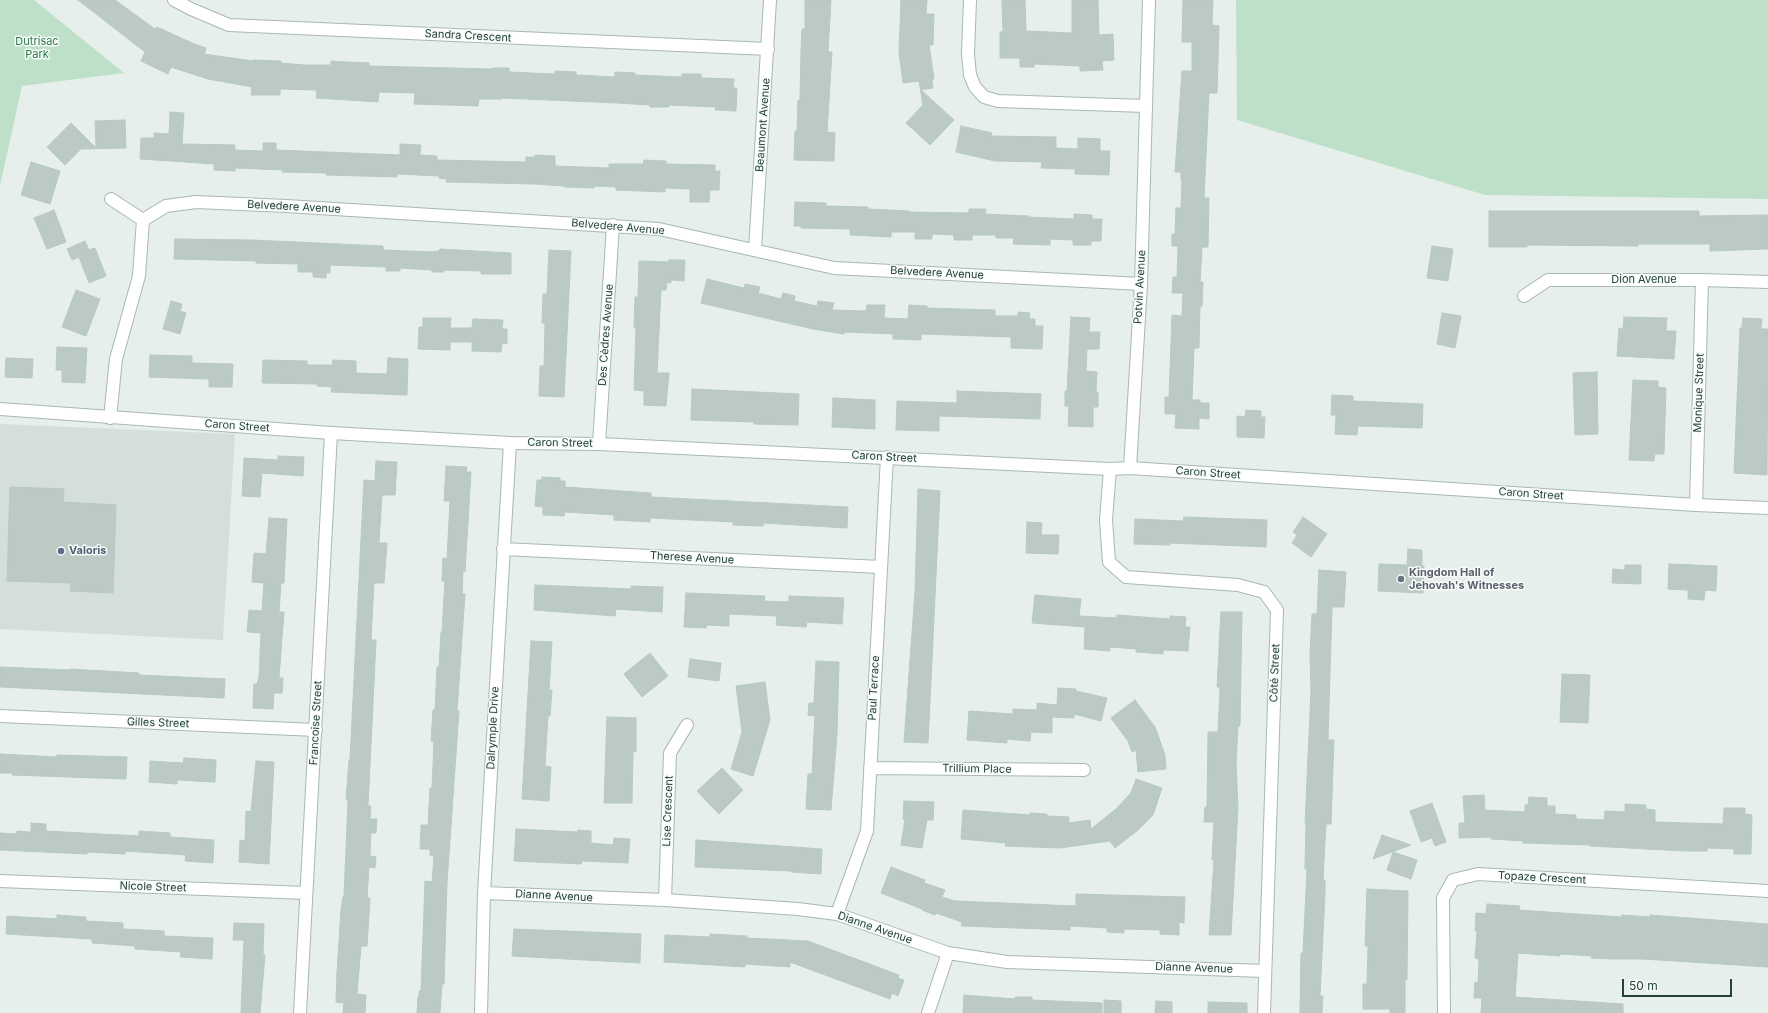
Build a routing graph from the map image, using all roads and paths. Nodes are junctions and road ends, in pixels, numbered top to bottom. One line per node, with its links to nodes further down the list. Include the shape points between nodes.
1 (174, 0): 5 (street, Sandra Crescent, via 191,10 229,25)
2 (770, 0): 5 (street, Beaumont Avenue)
3 (970, 0): 6 (street, via 970,75 975,87 984,97 998,101)
4 (1149, 0): 6 (street, Potvin Avenue)
5 (768, 49): 10 (street, Beaumont Avenue)
6 (1145, 106): 13 (street, Potvin Avenue)
7 (111, 199): 8 (street)
8 (143, 220): 9 (street, Belvedere Avenue, via 166,206 196,202); 16 (street, via 139,276 116,359)
9 (612, 225): 10 (street, Belvedere Avenue, via 659,229); 19 (street, Des Cèdres Avenue)
10 (755, 250): 13 (street, Belvedere Avenue, via 834,268)
11 (1702, 280): 12 (street, Dion Avenue); 14 (street, Dion Avenue, via 1548,280); 23 (street, Monique Street)
12 (1768, 282)
13 (1141, 284): 21 (street, Potvin Avenue)
14 (1524, 296)
15 (0, 410): 16 (street, Caron Street)
16 (110, 418): 17 (street, Caron Street)
17 (331, 433): 18 (street, Caron Street); 29 (street, Francoise Street)
18 (510, 443): 19 (street, Caron Street); 25 (street, Dalrymple Drive)
19 (599, 444): 20 (street, Caron Street)
20 (887, 457): 22 (street, Caron Street); 26 (street, Paul Terrace)
21 (1130, 468): 22 (street, Caron Street); 23 (street, Caron Street)
22 (1110, 469): 39 (street, Côté Street, via 1106,520 1109,562 1126,577 1238,585 1264,592 1277,610)
23 (1696, 505): 24 (street, Caron Street)
24 (1768, 508)
25 (504, 549): 26 (street, Therese Avenue); 34 (street, Dalrymple Drive)
26 (881, 567): 30 (street, Paul Terrace)
27 (0, 716): 29 (street, Gilles Street)
28 (686, 725): 36 (street, Lise Crescent, via 670,753)
29 (316, 730): 35 (street, Francoise Street)
30 (870, 768): 31 (street, Trillium Place); 37 (street, Paul Terrace, via 867,831)
31 (1084, 770)
32 (0, 881): 35 (street, Nicole Street)
33 (1768, 891): 44 (street, Topaze Crescent, via 1478,874 1453,880 1443,898)
34 (484, 892): 36 (street, Dianne Avenue); 41 (street, Dalrymple Drive)
35 (306, 893): 40 (street, Francoise Street)
36 (665, 900): 37 (street, Dianne Avenue)
37 (837, 914): 38 (street, Dianne Avenue)
38 (948, 954): 39 (street, Dianne Avenue, via 1007,962); 42 (street)
39 (1264, 971): 43 (street, Côté Street)
40 (300, 1013)
41 (481, 1013)
42 (928, 1013)
43 (1264, 1013)
44 (1444, 1013)

